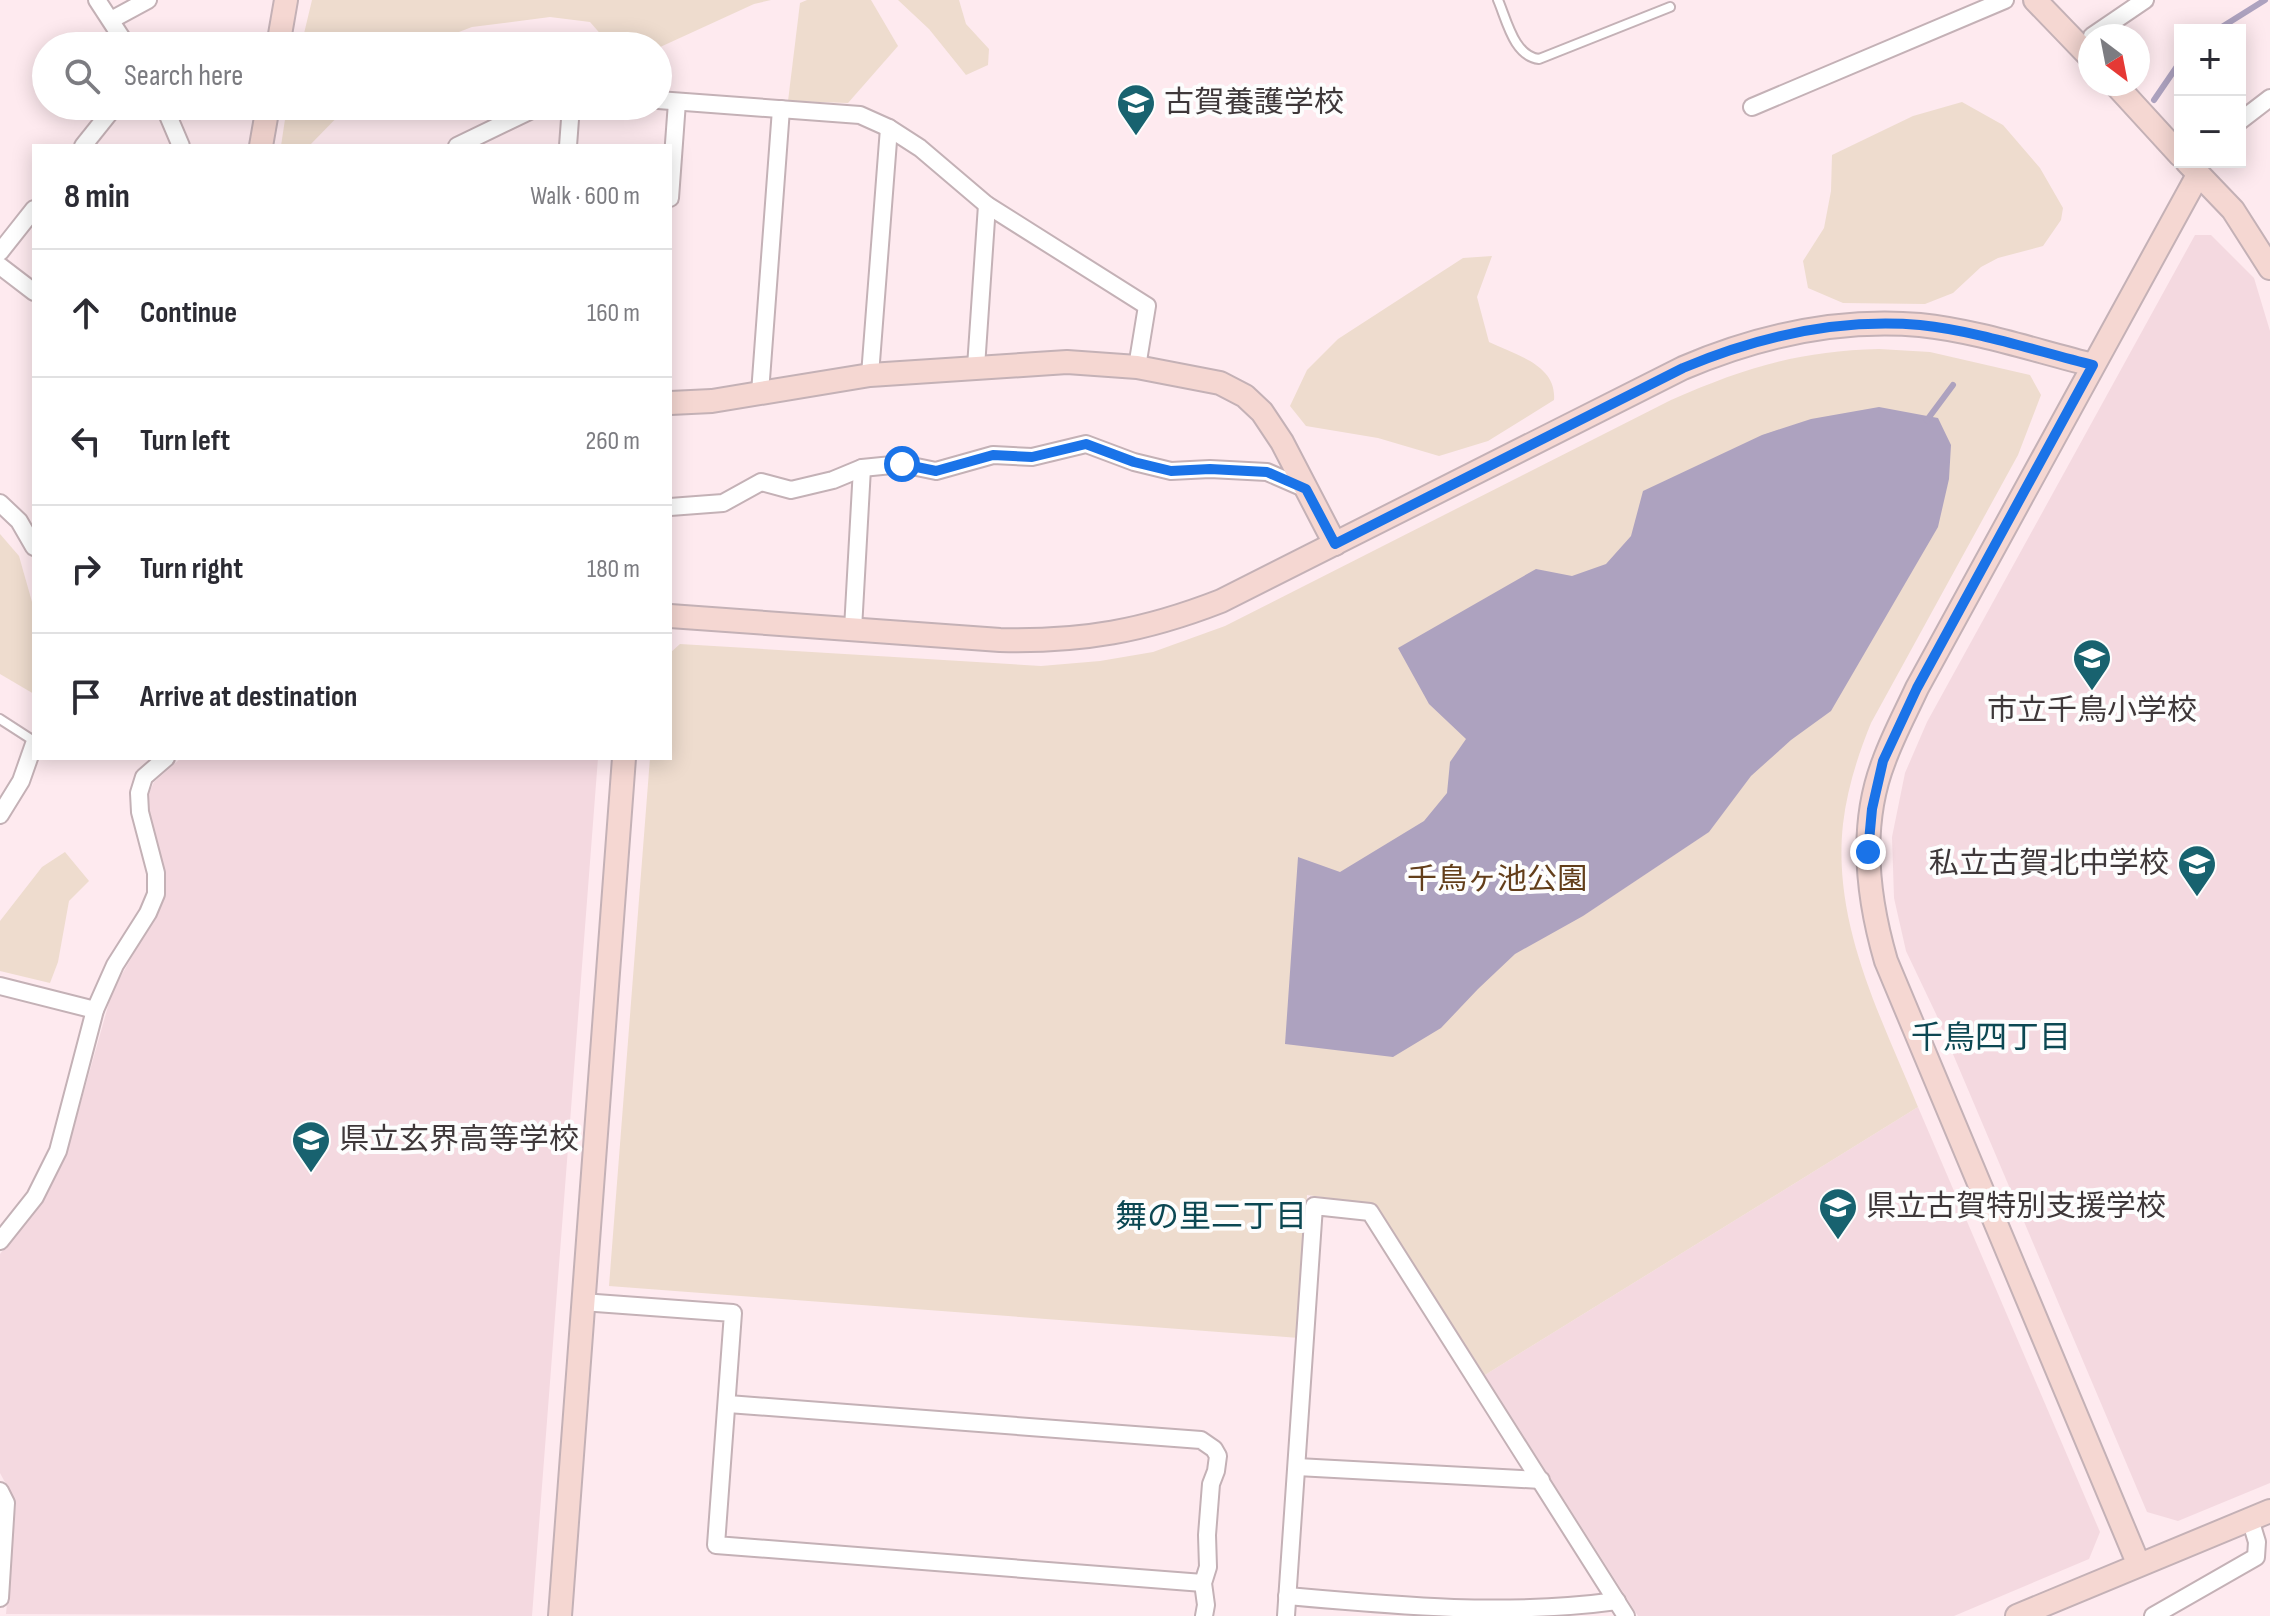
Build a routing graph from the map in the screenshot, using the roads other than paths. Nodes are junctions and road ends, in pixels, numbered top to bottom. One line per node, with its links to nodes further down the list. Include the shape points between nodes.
1 (97, 0): 9 (street)
2 (148, 0): 9 (street)
3 (286, 0): 12 (street)
4 (1498, 0): 8 (lane, via 1520,51 1539,59)
5 (2005, 0): 18 (street)
6 (2035, 0): 13 (street)
7 (2145, 0): 10 (street)
8 (1670, 7)
9 (111, 20): 11 (street)
10 (2114, 24)
11 (118, 32)
12 (280, 32)
13 (2078, 36)
14 (2126, 96): 32 (street)
15 (2270, 98): 20 (street)
16 (672, 101): 17 (street)
17 (677, 102): 19 (street); 34 (street)
18 (1752, 107)
19 (781, 109): 26 (street, via 860,115); 45 (street)
20 (2246, 116)
21 (104, 120): 27 (street)
22 (170, 120): 28 (street)
23 (266, 120): 29 (street)
24 (511, 120): 30 (street)
25 (570, 120): 31 (street)
26 (889, 128): 35 (street); 44 (street)
27 (85, 144)
28 (180, 144)
29 (261, 144)
30 (461, 144)
31 (568, 144)
32 (2174, 148)
33 (2192, 169): 39 (street, via 2233,210); 41 (street)
34 (672, 171)
35 (987, 205): 42 (street); 43 (street, via 1147,306)
36 (32, 212): 37 (street)
37 (0, 252)
38 (0, 266): 40 (street)
39 (2270, 267)
40 (32, 290)
41 (2093, 365): 52 (street, via 1920,325 1791,331 1683,368); 70 (street, via 1917,688 1883,761 1872,809 1868,876 1886,961)
42 (976, 367): 43 (street, via 1067,362); 44 (street)
43 (1137, 367): 48 (street, via 1220,383 1245,396 1282,442)
44 (870, 375): 45 (street)
45 (760, 393): 46 (street)
46 (672, 403)
47 (862, 468): 48 (street, via 902,464 936,471 993,455 1032,457 1086,444 1171,471 1267,472); 50 (street, via 791,490 761,482 723,503); 54 (street)
48 (1306, 489): 52 (street)
49 (0, 503): 51 (street)
50 (672, 507)
51 (32, 544)
52 (1335, 544): 54 (street, via 1221,601 1174,620 1115,634 1037,641)
53 (672, 616): 54 (street)
54 (853, 629)
55 (0, 719): 56 (lane)
56 (32, 741)
57 (32, 748): 60 (street, via 21,781)
58 (164, 760): 62 (street, via 144,777 139,793 156,894)
59 (624, 760): 64 (street)
60 (0, 815)
61 (0, 986): 62 (street)
62 (95, 1010): 63 (street, via 58,1151 35,1197)
63 (0, 1241)
64 (582, 1302): 65 (street, via 733,1313); 76 (street)
65 (728, 1404): 71 (street, via 1201,1440 1218,1456); 71 (street, via 716,1545)
66 (1297, 1467): 67 (street); 67 (street, via 1314,1206 1370,1212); 72 (street)
67 (1541, 1480): 74 (street)
68 (0, 1491): 73 (street, via 6,1503)
69 (2260, 1515): 70 (street); 79 (street, via 2256,1557)
70 (2138, 1563): 75 (street)
71 (1203, 1583): 77 (street)
72 (1287, 1596): 74 (street, via 1463,1611); 78 (street)
73 (0, 1598)
74 (1621, 1609)
75 (2023, 1615)
76 (560, 1616)
77 (1204, 1616)
78 (1286, 1616)
79 (2153, 1616)

